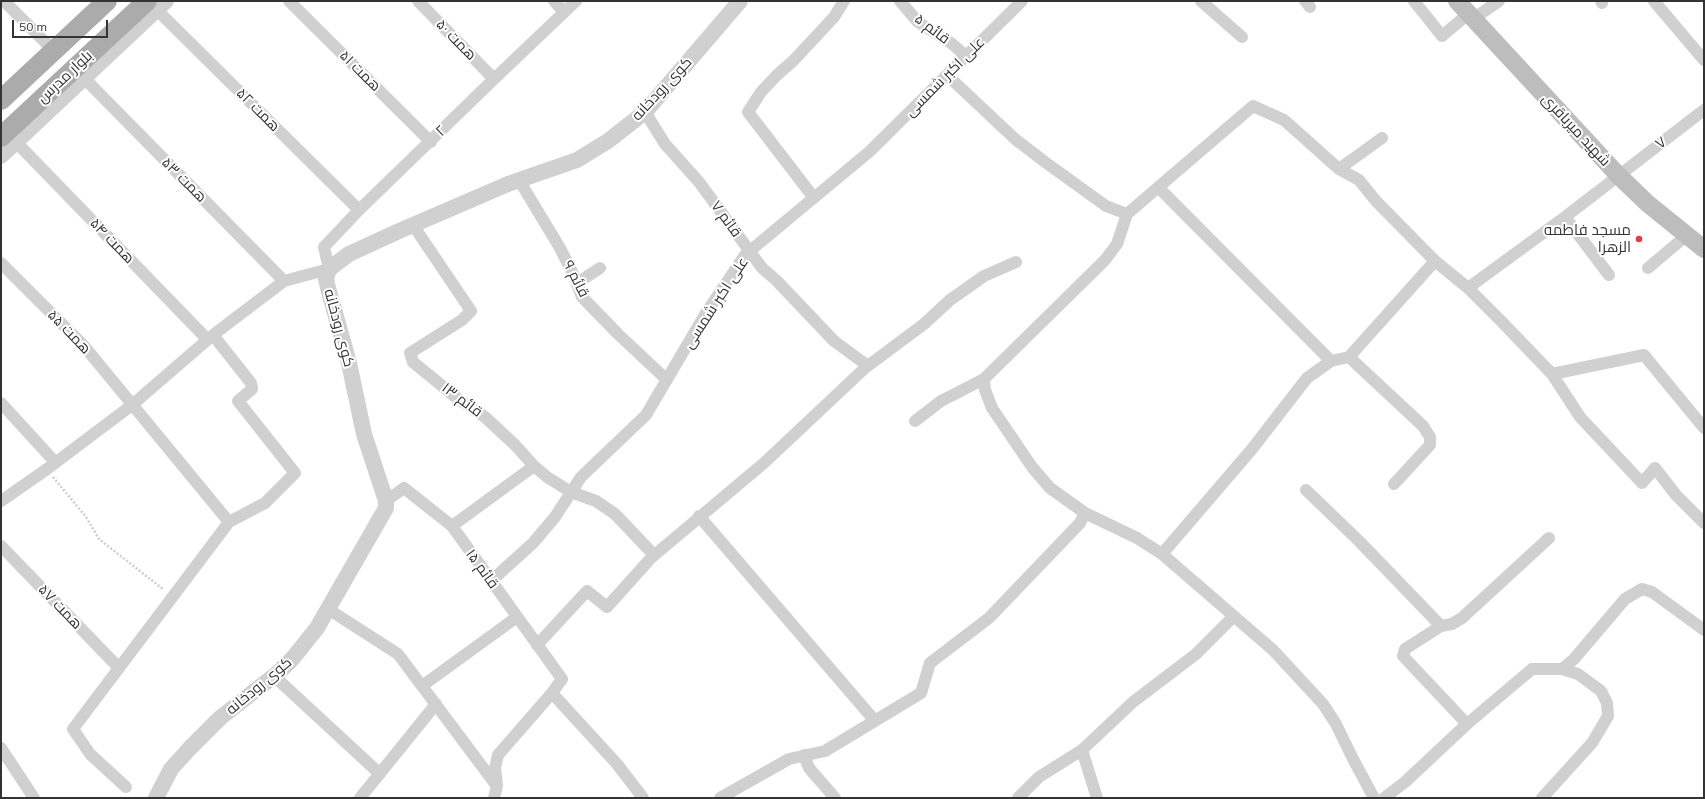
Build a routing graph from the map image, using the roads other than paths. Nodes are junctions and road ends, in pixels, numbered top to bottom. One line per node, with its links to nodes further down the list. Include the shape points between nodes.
1 (4, 1): 20 (street)
2 (93, 1): 20 (street)
3 (107, 1): 27 (main road, بلوار مدرس)
4 (289, 1): 32 (street, همت ۵۱)
5 (418, 1): 25 (street, همت ۵۰)
6 (554, 1): 18 (street)
7 (576, 1): 18 (street, ۲)
8 (740, 1): 29 (street, کوی رودخانه)
9 (844, 1): 38 (street, via 834,17 794,60 771,80 748,112)
10 (900, 1): 21 (street, قائم ۵, via 918,22)
11 (1022, 1): 21 (street, علی اکبر شمسی)
12 (1201, 1): 19 (street)
13 (1414, 1): 17 (street, via 1442,36)
14 (1499, 1): 17 (street)
15 (1654, 1): 22 (street)
16 (157, 4): 24 (street); 31 (main road, بلوار مدرس); 39 (street, همت ۵۲)
17 (1466, 11): 35 (main road, شهید میرباقری)
18 (564, 12): 25 (street, ۲)
19 (1242, 37)
20 (47, 44): 26 (street)
21 (966, 56): 23 (street, علی اکبر شمسی)
22 (1704, 60)
23 (946, 75): 38 (street, علی اکبر شمسی, via 869,152); 40 (street, via 1015,139 1106,206)
24 (84, 78): 31 (street); 53 (street, همت ۵۳)
25 (494, 79): 32 (street, ۲)
26 (1, 86)
27 (1, 100)
28 (1704, 110): 35 (street, ۷)
29 (645, 112): 36 (street, کوی رودخانه, via 608,142 577,160); 45 (street, قائم ۷, via 665,144 699,182)
30 (1382, 138): 34 (street)
31 (9, 139): 33 (street); 56 (street, همت ۵۴)
32 (431, 142): 39 (street, ۲)
33 (1, 156)
34 (1339, 169): 37 (street, via 1284,120 1253,106); 46 (street, via 1359,180)
35 (1618, 175): 41 (street, ۷); 43 (main road, شهید میرباقری)
36 (519, 180): 42 (street, کوی رودخانه); 54 (street, قائم ۹, via 560,248)
37 (1158, 187): 40 (street); 58 (street)
38 (814, 198): 45 (street, علی اکبر شمسی)
39 (359, 210): 51 (street, ۲, via 324,246)
40 (1127, 214): 61 (street, via 1117,244 1105,260)
41 (1565, 217): 52 (street); 55 (street, ۷)
42 (413, 225): 51 (street, کوی رودخانه, via 349,254); 68 (street, قائم ۱۳, via 471,311 462,320 410,353 413,362 485,417)
43 (1687, 235): 44 (main road, شهید میرباقری); 50 (street)
44 (1704, 249)
45 (749, 252): 59 (street, قائم ۷, via 834,341); 62 (street, علی اکبر شمسی, via 706,313)
46 (1435, 261): 55 (street); 57 (street)
47 (1016, 262): 59 (street, via 984,276)
48 (1, 263): 64 (street, همت ۵۵, via 84,346)
49 (600, 268): 54 (street)
50 (1648, 268)
51 (329, 269): 53 (street); 73 (street, کوی رودخانه, via 326,279 328,288 349,363 364,434)
52 (1609, 275)
53 (284, 281): 56 (street)
54 (577, 283): 62 (street, قائم ۹, via 582,297)
55 (1468, 288): 60 (street)
56 (210, 337): 64 (street); 76 (street, همت ۵۴, via 251,383 252,389 238,401 295,473 265,503)
57 (1349, 357): 58 (street); 69 (street, via 1423,426 1430,437 1430,445)
58 (1331, 361): 81 (street, via 1307,378 1252,449)
59 (868, 366): 75 (street, via 764,462)
60 (1552, 374): 66 (street, via 1644,355); 77 (street, via 1580,417 1642,483 1655,468 1676,495)
61 (984, 379): 65 (street, via 941,401); 74 (street, via 984,390 992,408 1032,467 1050,488)
62 (667, 380): 71 (street, علی اکبر شمسی, via 646,415 581,477)
63 (1, 403): 67 (street)
64 (132, 405): 67 (street); 76 (street, همت ۵۵)
65 (915, 421)
66 (1704, 428)
67 (51, 465): 72 (street)
68 (534, 466): 71 (street, قائم ۱۳); 78 (street)
69 (1394, 484)
70 (1306, 490): 87 (street)
71 (571, 492): 82 (street, قائم ۱۳, via 596,501 615,514); 83 (street, علی اکبر شمسی, via 555,517 533,542)
72 (1, 501)
73 (386, 501): 78 (street, قائم ۱۵, via 404,488); 84 (street, کوی رودخانه, via 386,508)
74 (1085, 513): 81 (street, via 1137,538); 96 (street, via 1080,523 989,618 930,663 921,693)
75 (699, 516): 82 (street); 96 (street)
76 (229, 522): 90 (street)
77 (1704, 523)
78 (452, 526): 83 (street, قائم ۱۵)
79 (1549, 538): 87 (street, via 1462,618 1452,624)
80 (1, 546): 90 (street, همت ۵۷)
81 (1162, 554): 85 (street)
82 (654, 555): 89 (street, via 607,607 587,591)
83 (492, 581): 86 (street, قائم ۱۵)
84 (328, 609): 92 (street, کوی رودخانه, via 317,628 293,658); 93 (street, via 398,654)
85 (1234, 616): 99 (street, via 1196,654 1133,702); 113 (street, via 1274,650 1323,704)
86 (517, 617): 89 (street, قائم ۱۵); 93 (street)
87 (1441, 626): 97 (street, via 1405,649 1402,656)
88 (1704, 630): 91 (street, via 1652,592 1642,589 1625,599 1574,659)
89 (537, 645): 94 (street, قائم ۱۵, via 562,679)
90 (118, 668): 103 (street, via 73,729 90,754)
91 (1562, 669): 97 (street, via 1532,669); 115 (street, via 1578,674 1601,691 1607,703 1608,716 1592,743)
92 (274, 676): 101 (street); 105 (street, کوی رودخانه, via 220,718 190,748 171,769)
93 (422, 686): 95 (street)
94 (552, 693): 102 (street, via 498,755 495,768); 108 (street, via 617,764)
95 (436, 704): 101 (street); 102 (street)
96 (875, 721): 100 (street, via 825,751)
97 (1467, 724): 114 (street, via 1405,782)
98 (1, 748): 104 (street)
99 (1082, 750): 111 (street, via 1039,777); 112 (street)
100 (804, 755): 109 (street, via 789,759); 110 (street, via 809,768)
101 (380, 774): 106 (street)
102 (497, 786): 107 (street)
103 (126, 787)
104 (34, 798)
105 (156, 798)
106 (360, 798)
107 (494, 798)
108 (643, 798)
109 (720, 798)
110 (835, 798)
111 (1018, 798)
112 (1097, 798)
113 (1374, 798)
114 (1384, 798)
115 (1542, 798)

